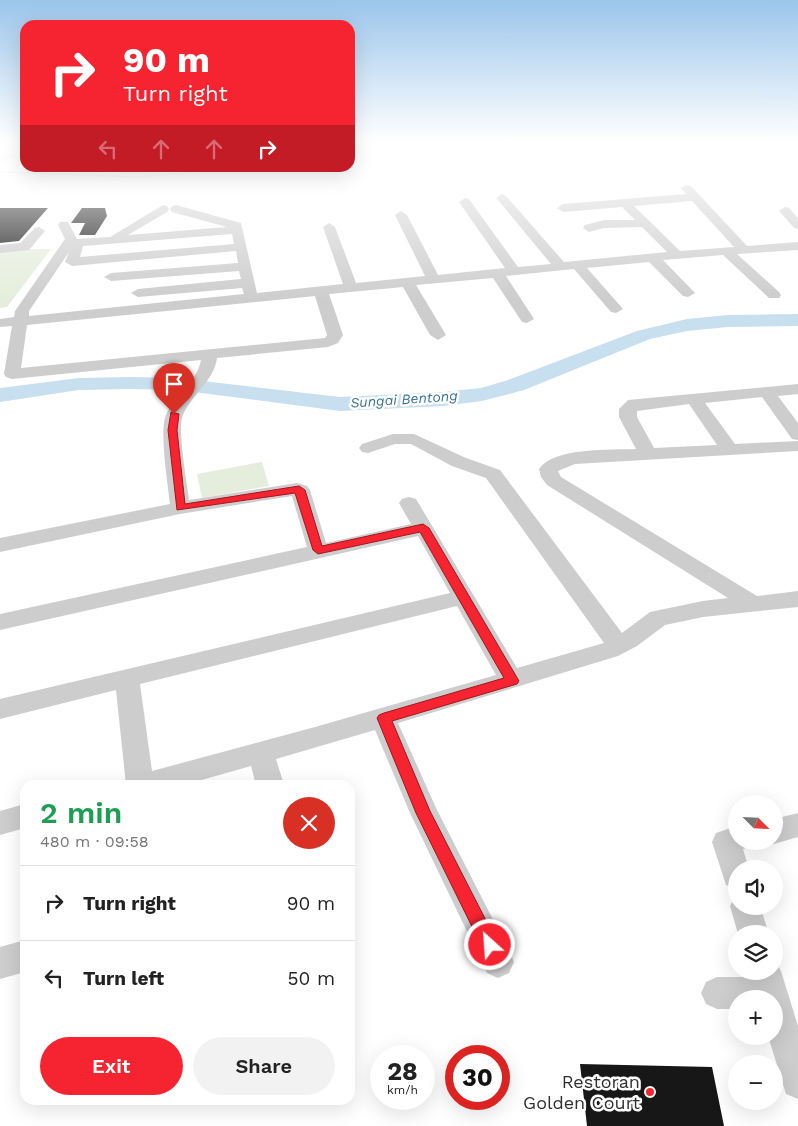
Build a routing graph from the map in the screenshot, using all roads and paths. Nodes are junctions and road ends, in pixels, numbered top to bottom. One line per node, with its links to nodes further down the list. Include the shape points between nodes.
1 (693, 195): 2 (street)
2 (695, 197): 5 (street); 20 (street)
3 (502, 198): 27 (street)
4 (465, 202): 28 (street)
5 (624, 202): 6 (street); 9 (street)
6 (562, 208)
7 (785, 211): 11 (street)
8 (400, 215): 30 (street)
9 (644, 223): 13 (street, via 604,224); 22 (street)
10 (64, 225): 40 (street, via 71,239)
11 (798, 225)
12 (329, 227): 33 (street)
13 (590, 228)
14 (237, 230): 16 (street); 16 (street, via 237,226 169,209); 18 (street)
15 (38, 231): 19 (street, via 24,247)
16 (111, 240): 24 (street, via 78,243 72,262)
17 (798, 246): 20 (street)
18 (241, 247): 24 (street); 26 (street)
19 (0, 249)
20 (743, 249): 21 (street)
21 (726, 251): 22 (street); 37 (street)
22 (677, 255): 23 (street)
23 (652, 257): 25 (street); 35 (street)
24 (111, 258): 36 (street)
25 (577, 265): 27 (street); 39 (street)
26 (245, 266): 31 (street); 36 (street)
27 (561, 267): 28 (street)
28 (514, 272): 29 (street)
29 (497, 273): 30 (street); 41 (street)
30 (434, 280): 32 (street)
31 (248, 283): 36 (street); 38 (street)
32 (408, 283): 33 (street); 43 (street)
33 (351, 288): 34 (street)
34 (321, 291): 38 (street); 44 (street, via 335,335 331,341)
35 (688, 293)
36 (112, 295): 38 (street); 40 (street)
37 (774, 295)
38 (251, 297)
39 (616, 309)
40 (21, 316): 42 (street); 44 (street, via 11,372 14,374)
41 (527, 319)
42 (0, 323)
43 (438, 335)
44 (210, 355): 54 (street, via 209,368 174,414 172,422)
45 (798, 389): 46 (street)
46 (766, 391): 47 (street); 48 (street)
47 (693, 398): 51 (street); 52 (street, via 640,402 630,406 628,417)
48 (798, 435)
49 (798, 446): 51 (street)
50 (368, 448): 62 (street, via 392,440 414,439 459,462 493,474)
51 (730, 450): 52 (street)
52 (648, 454): 60 (street, via 565,460 548,469 554,481)
53 (409, 503): 55 (street)
54 (180, 508): 56 (street); 57 (street, via 299,490)
55 (423, 528): 57 (street); 58 (street)
56 (0, 545)
57 (318, 550): 61 (street)
58 (464, 597): 63 (street); 64 (street)
59 (797, 600): 60 (street)
60 (752, 603): 62 (street, via 678,612 658,618)
61 (0, 622)
62 (619, 646): 64 (street)
63 (126, 679): 65 (street); 68 (street)
64 (512, 681): 66 (street)
65 (0, 709)
66 (384, 718): 67 (street); 76 (street, via 424,813)
67 (261, 753): 69 (street); 70 (street)
68 (140, 780)
69 (160, 780)
70 (269, 780)
71 (20, 817): 72 (street)
72 (0, 823)
73 (798, 825): 74 (street)
74 (783, 829)
75 (20, 957): 77 (street)
76 (498, 962)
77 (0, 963)
78 (716, 993): 79 (street)
79 (728, 994)
80 (783, 1025): 81 (street)
81 (798, 1082)

